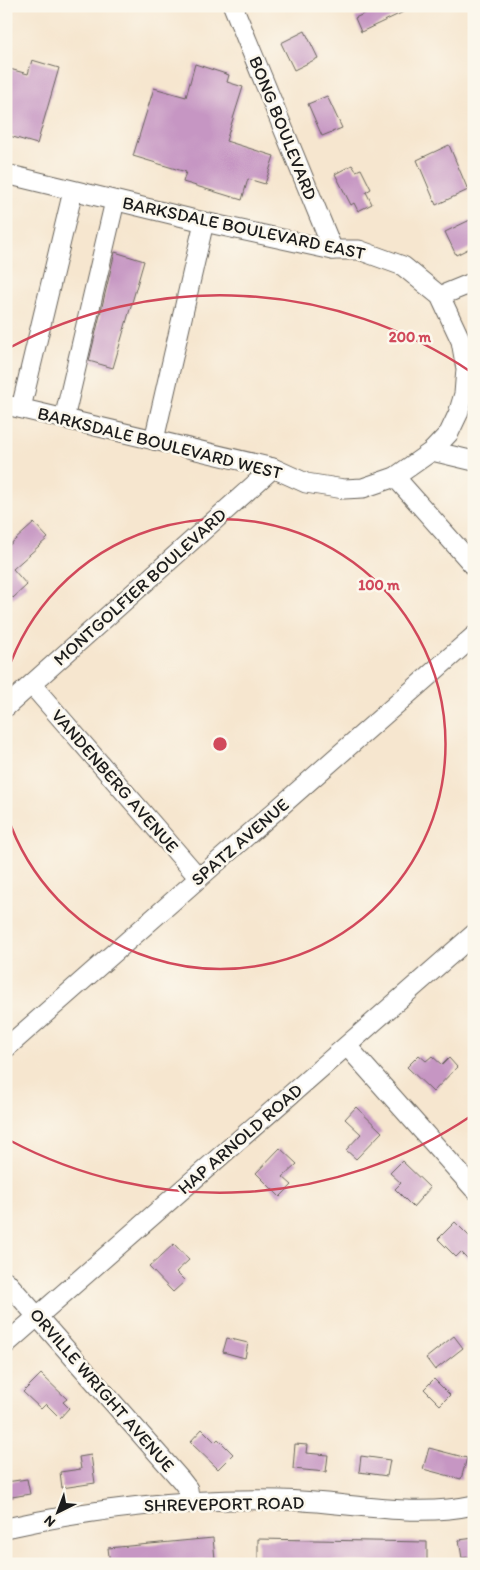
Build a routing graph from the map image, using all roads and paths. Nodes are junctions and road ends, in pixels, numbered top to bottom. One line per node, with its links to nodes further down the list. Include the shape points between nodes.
1 (233, 6): 6 (street, BONG BOULEVARD)
2 (6, 174): 3 (street, BARKSDALE BOULEVARD EAST)
3 (73, 191): 4 (street, BARKSDALE BOULEVARD EAST); 10 (street)
4 (115, 201): 5 (street, BARKSDALE BOULEVARD EAST); 11 (street)
5 (204, 222): 6 (street, BARKSDALE BOULEVARD EAST); 12 (street)
6 (333, 250): 8 (street, BARKSDALE BOULEVARD EAST, via 359,250 403,266)
7 (474, 282): 8 (street)
8 (440, 296): 9 (street, BARKSDALE BOULEVARD EAST)
9 (467, 343): 13 (street, BARKSDALE BOULEVARD EAST, via 462,401 449,433)
10 (14, 406): 11 (street, BARKSDALE BOULEVARD WEST)
11 (64, 419): 12 (street, BARKSDALE BOULEVARD WEST)
12 (154, 440): 15 (street, BARKSDALE BOULEVARD WEST)
13 (428, 454): 14 (street); 16 (street, BARKSDALE BOULEVARD WEST)
14 (474, 461)
15 (273, 468): 16 (street, BARKSDALE BOULEVARD WEST, via 306,483 344,489 363,488); 19 (street, MONTGOLFIER BOULEVARD)
16 (395, 477): 17 (street)
17 (474, 566)
18 (474, 636): 21 (street, SPATZ AVENUE)
19 (32, 684): 20 (street, MONTGOLFIER BOULEVARD); 21 (street, VANDENBERG AVENUE)
20 (6, 707)
21 (199, 878): 24 (street, SPATZ AVENUE)
22 (474, 934): 23 (street, HAP ARNOLD ROAD)
23 (347, 1046): 25 (street); 27 (street, HAP ARNOLD ROAD)
24 (6, 1048)
25 (474, 1190)
26 (6, 1281): 27 (street, ORVILLE WRIGHT AVENUE)
27 (37, 1316): 28 (street, HAP ARNOLD ROAD); 29 (street, ORVILLE WRIGHT AVENUE, via 181,1480 188,1489)
28 (6, 1344)
29 (189, 1503): 30 (street, SHREVEPORT ROAD, via 281,1500 419,1509); 31 (street, SHREVEPORT ROAD, via 100,1511)
30 (474, 1505)
31 (6, 1528)

